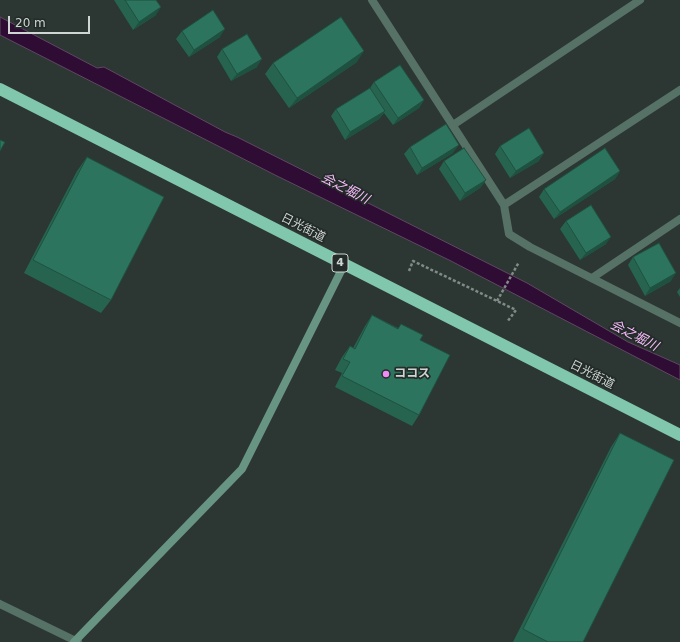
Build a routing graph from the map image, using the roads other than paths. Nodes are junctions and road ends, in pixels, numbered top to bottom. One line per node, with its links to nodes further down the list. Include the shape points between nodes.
1 (372, 0): 5 (street)
2 (640, 0): 5 (street)
3 (0, 89): 8 (highway, 日光街道 / 4)
4 (680, 90): 6 (street)
5 (453, 125): 6 (street)
6 (504, 204): 9 (street, via 509,234)
7 (680, 220): 9 (street)
8 (344, 265): 11 (highway, 日光街道 / 4); 13 (street, via 242,469)
9 (592, 278): 10 (street)
10 (680, 323)
11 (680, 435)
12 (0, 604): 13 (street)
13 (75, 642)

